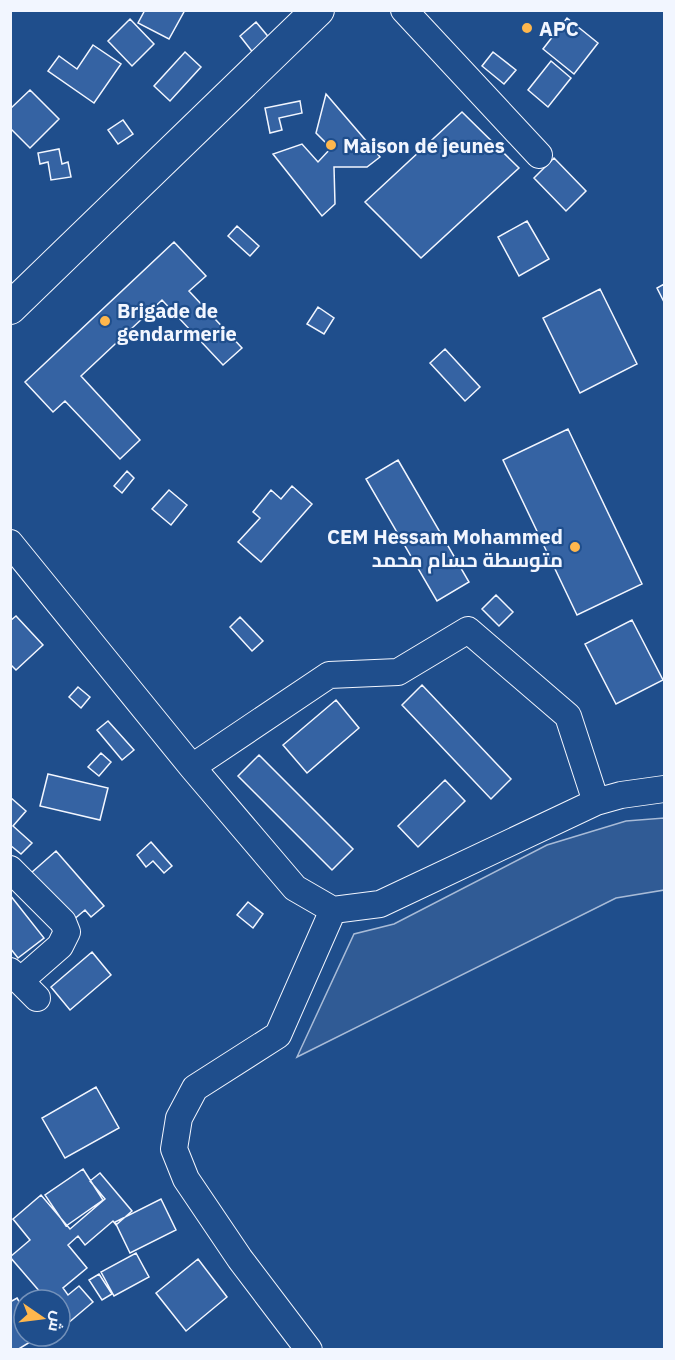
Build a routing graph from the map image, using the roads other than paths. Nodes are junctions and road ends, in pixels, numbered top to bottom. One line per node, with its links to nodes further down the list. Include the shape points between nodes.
1 (318, 10): 4 (main road)
2 (404, 10): 3 (street)
3 (539, 154)
4 (10, 308)
5 (10, 543): 6 (street)
6 (192, 767): 8 (street, via 329,675 398,672 468,630 568,716); 10 (street, via 295,888)
7 (664, 789): 8 (street)
8 (596, 802): 10 (street, via 380,904)
9 (10, 869): 11 (street, via 63,922 67,932 60,946)
10 (333, 910): 12 (street, via 278,1035 195,1088 179,1118 174,1149 186,1179)
11 (22, 983)
12 (309, 1350)

